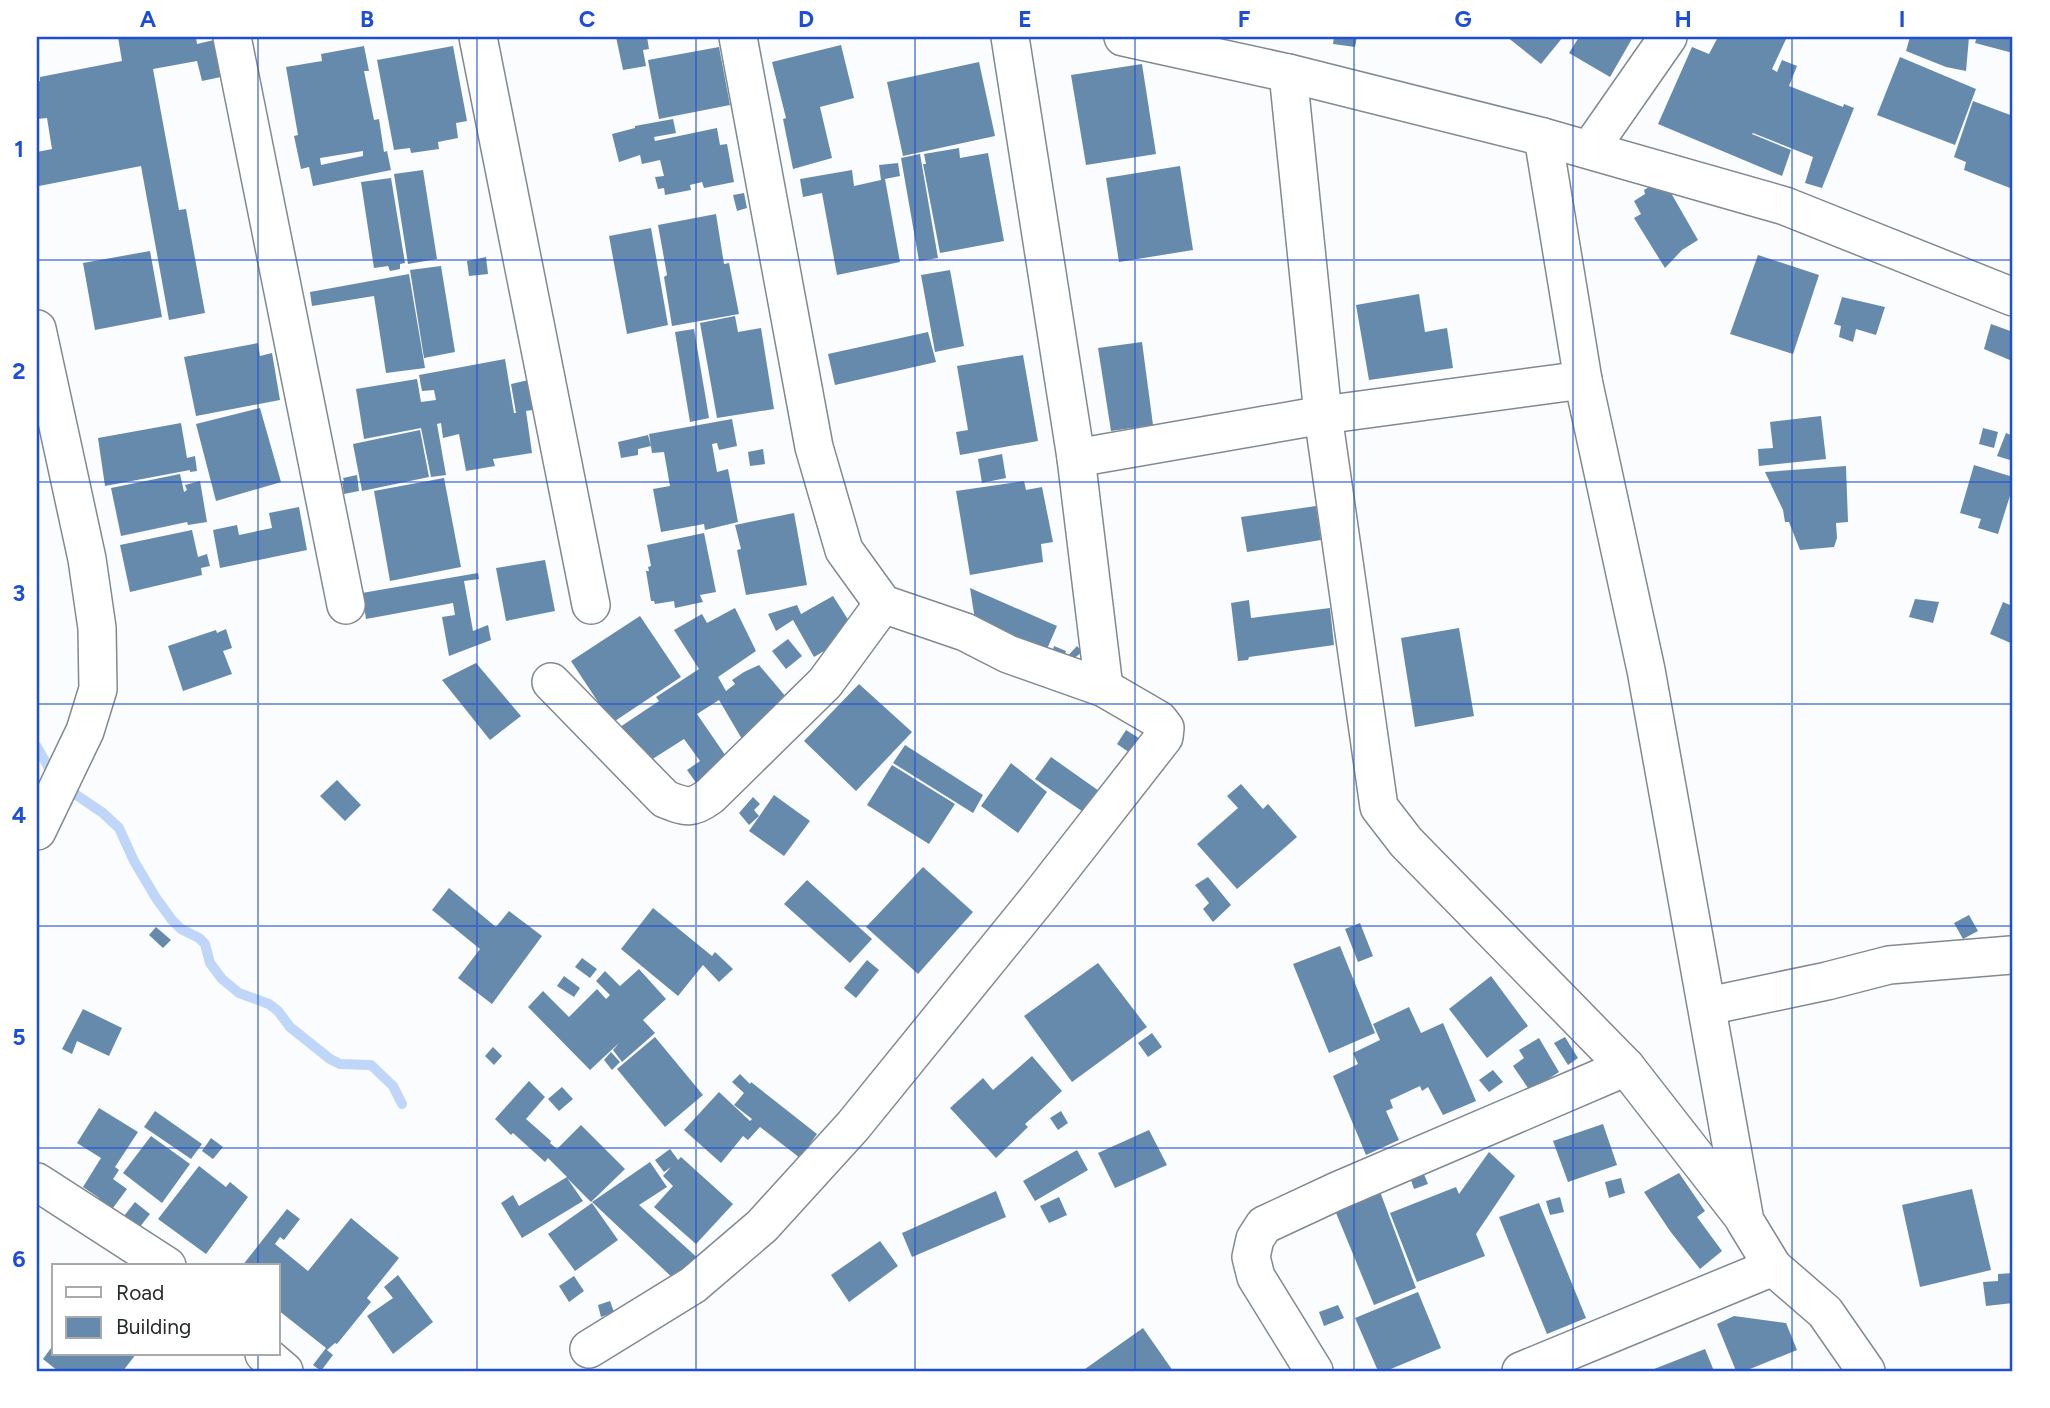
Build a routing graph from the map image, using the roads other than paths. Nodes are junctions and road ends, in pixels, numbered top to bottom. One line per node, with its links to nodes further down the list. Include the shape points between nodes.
1 (232, 37): 16 (street)
2 (478, 37): 17 (street)
3 (738, 37): 15 (street, via 814,447 844,550)
4 (1010, 37): 14 (street)
5 (1123, 37): 7 (street)
6 (1668, 37): 9 (street)
7 (1288, 74): 8 (street); 13 (street)
8 (1544, 137): 9 (street); 12 (street)
9 (1590, 149): 10 (street, via 1784,206)
10 (2013, 297)
11 (37, 329): 20 (street, via 87,559 97,628 98,689 85,731)
12 (1583, 380): 13 (street); 22 (street, via 1646,670)
13 (1323, 415): 14 (street); 23 (street, via 1379,807 1406,842)
14 (1076, 458): 19 (street)
15 (883, 604): 18 (street, via 825,682 696,806 665,799); 19 (street)
16 (346, 605)
17 (592, 605)
18 (551, 682)
19 (1104, 688): 28 (street, via 1159,720 1164,737 1056,876 853,1126 762,1226 693,1285)
20 (37, 831)
21 (2011, 956): 22 (street, via 1889,965)
22 (1708, 1006): 25 (street)
23 (1626, 1068): 25 (street); 29 (street, via 1264,1224 1251,1257 1256,1277)
24 (37, 1181): 26 (street)
25 (1745, 1221): 27 (street)
26 (164, 1264)
27 (1773, 1267): 30 (street); 31 (street, via 1825,1312)
28 (589, 1349)
29 (1314, 1371)
30 (1521, 1371)
31 (1866, 1371)

